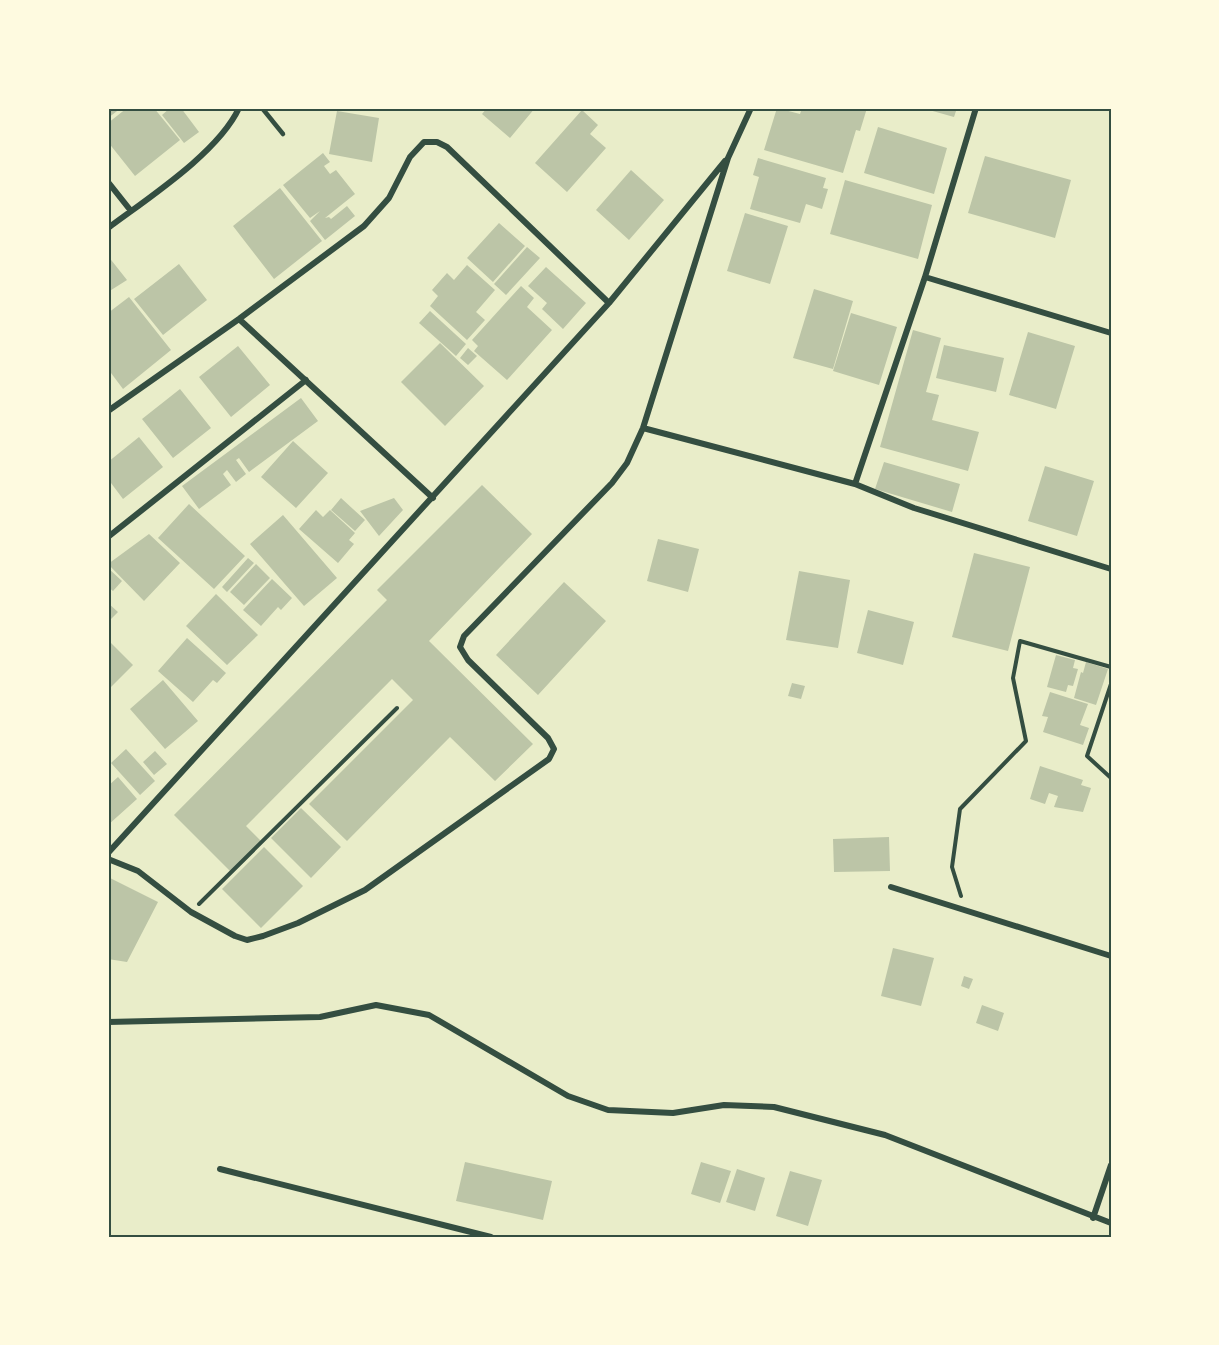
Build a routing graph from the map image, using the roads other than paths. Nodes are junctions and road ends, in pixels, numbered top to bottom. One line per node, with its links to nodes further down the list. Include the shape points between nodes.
1 (239, 108): 8 (street, via 211,148)
2 (262, 108): 5 (lane)
3 (751, 108): 6 (street)
4 (976, 108): 10 (street)
5 (283, 134)
6 (728, 158): 11 (street); 16 (street)
7 (108, 182): 8 (street)
8 (130, 211): 9 (street)
9 (108, 228)
10 (925, 277): 13 (street); 17 (street)
11 (609, 303): 12 (street, via 447,147 424,142 410,157 377,214); 18 (street)
12 (239, 319): 14 (street); 15 (street)
13 (1111, 333)
14 (306, 380): 18 (street); 19 (street)
15 (108, 411)
16 (643, 428): 17 (street); 22 (street, via 627,463 612,483 464,636 460,647 468,660 548,738 554,749 549,759 365,890 298,923 247,939 191,912 138,871)
17 (855, 484): 20 (street, via 914,508)
18 (433, 498): 21 (street)
19 (108, 537)
20 (1111, 569)
21 (108, 853)
22 (108, 859)
23 (891, 887): 24 (street)
24 (1111, 956)
25 (108, 1022): 28 (street, via 320,1017 376,1005 429,1015 568,1096 608,1110 674,1113 724,1105 774,1107 885,1135)
26 (1111, 1165): 28 (street)
27 (220, 1169): 30 (street)
28 (1093, 1218): 29 (street)
29 (1111, 1224)
30 (491, 1237)

